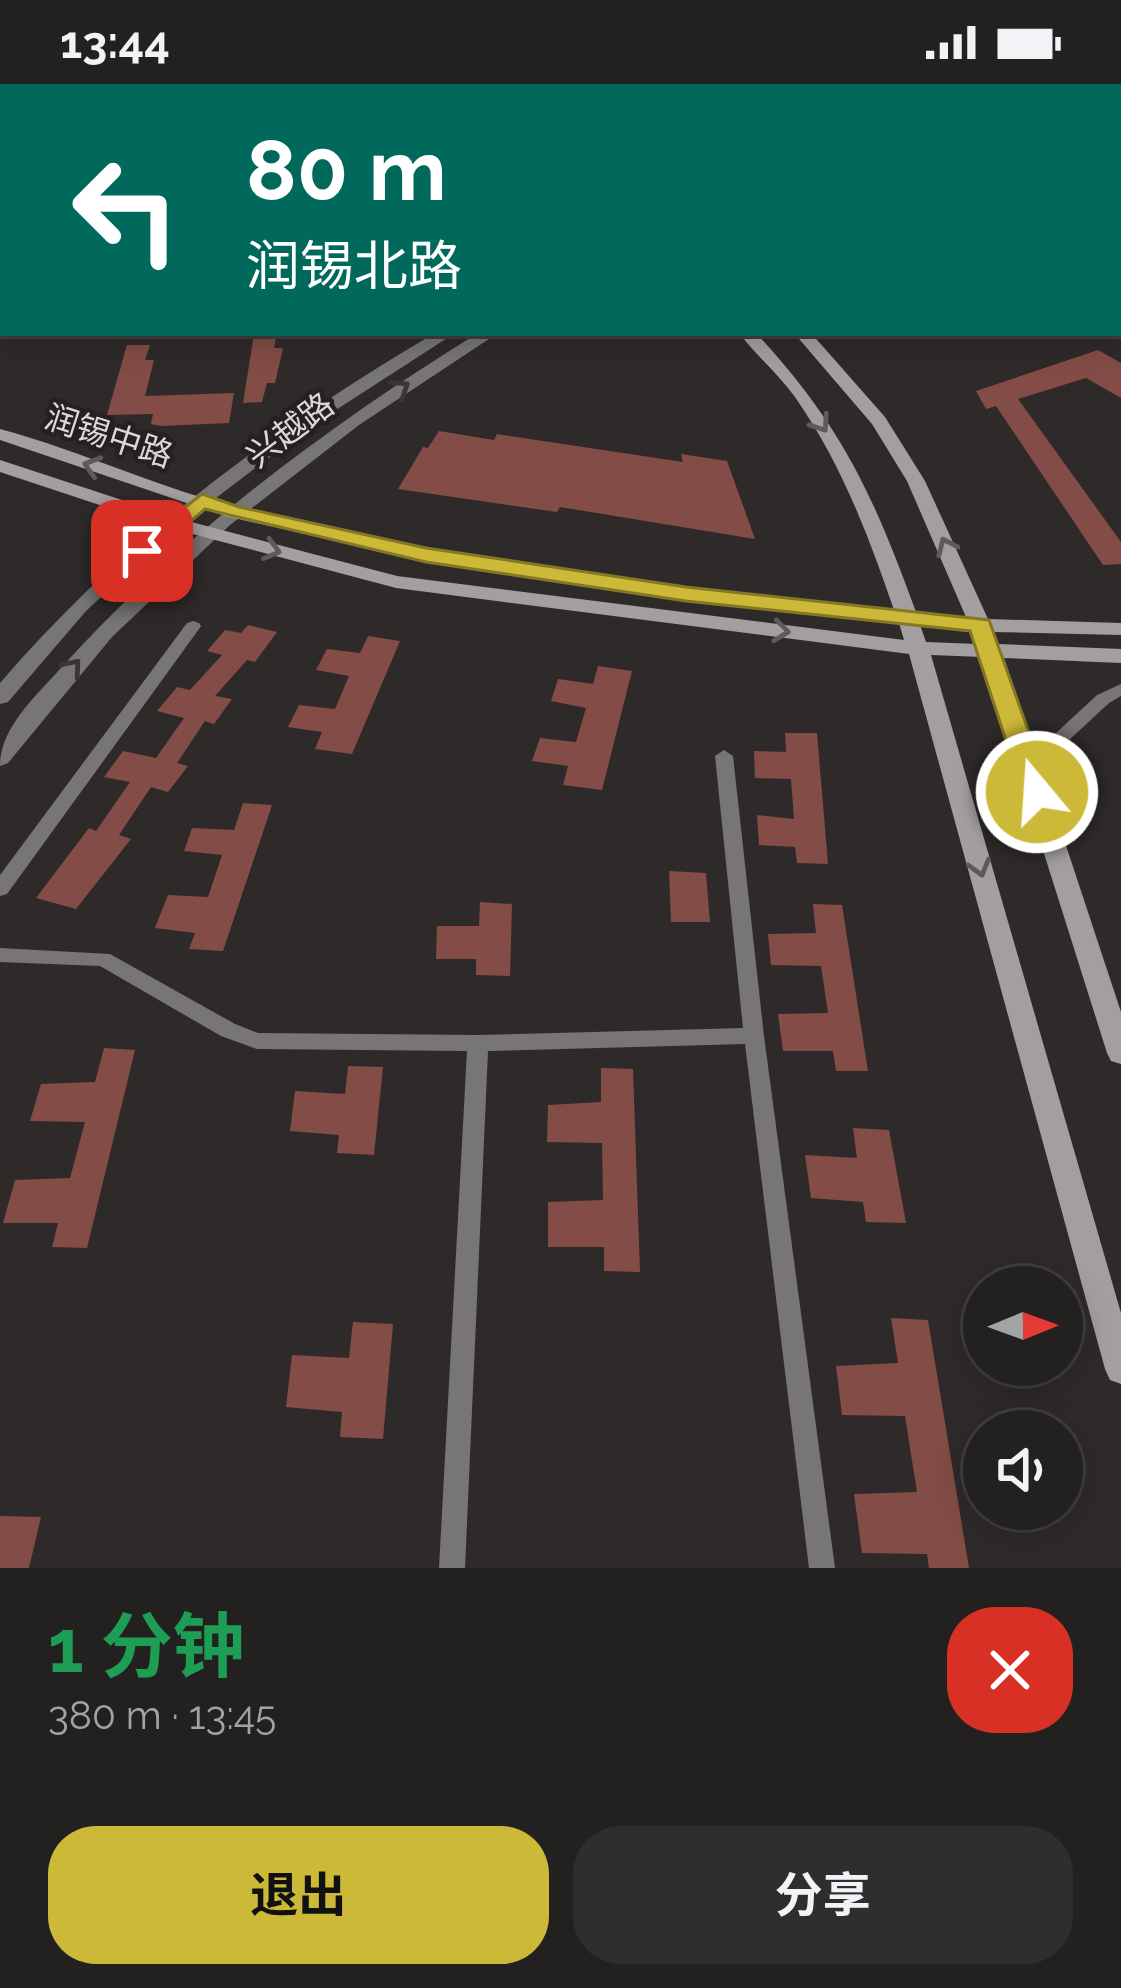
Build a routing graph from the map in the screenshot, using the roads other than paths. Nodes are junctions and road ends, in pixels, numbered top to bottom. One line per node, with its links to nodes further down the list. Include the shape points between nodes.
1 (442, 336): 7 (street, 兴越路, via 287,433)
2 (485, 336): 8 (street, 兴越路, one-way to 2, via 317,444)
3 (750, 336): 11 (main road, one-way to 11, via 841,453)
4 (805, 336): 12 (main road, one-way to 4, via 916,482 879,422)
5 (0, 434): 7 (main road, 润锡中路, one-way to 5)
6 (0, 466): 9 (main road, 润锡中路)
7 (202, 500): 8 (main road, 润锡中路); 9 (street, 兴越路)
8 (232, 512): 10 (street, 兴越路); 11 (main road, 润锡中路, via 426,555)
9 (173, 524): 10 (main road, 润锡中路); 19 (street, 兴越路, via 79,607)
10 (209, 533): 15 (main road, 润锡中路, one-way to 15, via 396,582); 22 (street, 兴越路, one-way to 10, via 116,617)
11 (907, 616): 12 (main road, 润锡中路); 15 (main road)
12 (980, 625): 14 (main road, 润锡中路); 16 (main road)
13 (193, 626): 23 (street)
14 (1121, 629)
15 (918, 648): 16 (main road, 润锡中路); 28 (main road, one-way to 28)
16 (990, 650): 17 (main road, 润锡中路); 20 (main road)
17 (1121, 656)
18 (1121, 689): 20 (street, via 1062,737)
19 (0, 697)
20 (1023, 749): 27 (main road)
21 (724, 756): 25 (street)
22 (0, 758)
23 (0, 889)
24 (0, 956): 26 (street, via 103,958 257,1042)
25 (754, 1036): 26 (street); 30 (street)
26 (478, 1043): 29 (street)
27 (1121, 1053)
28 (1121, 1369)
29 (452, 1568)
30 (822, 1568)

